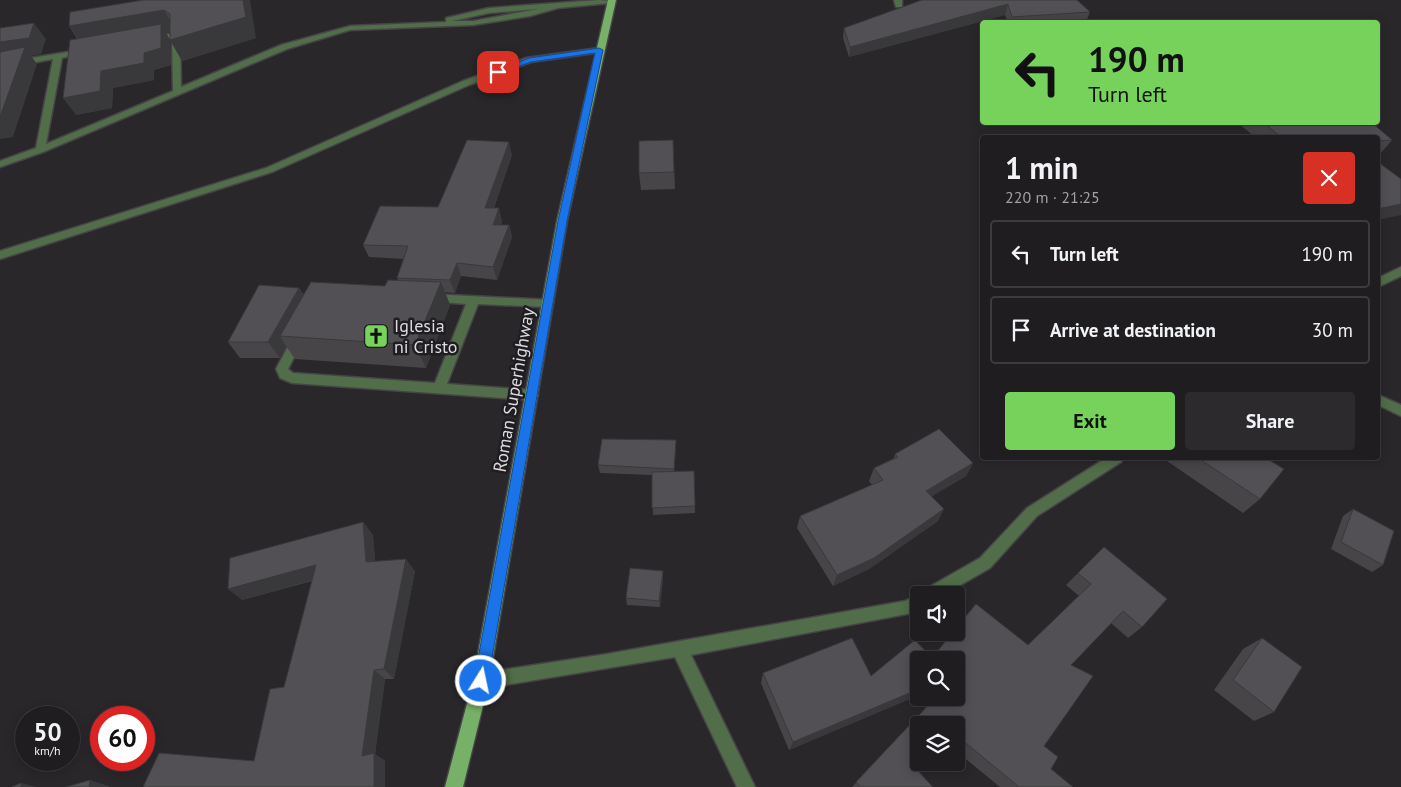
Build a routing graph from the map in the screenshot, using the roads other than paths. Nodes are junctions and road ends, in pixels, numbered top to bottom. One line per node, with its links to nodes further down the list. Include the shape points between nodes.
1 (612, 1): 4 (main road, Roman Superhighway); 7 (street, via 557,6 530,14 472,23 350,28 284,47)
2 (146, 40): 7 (street, via 176,35)
3 (97, 48): 5 (street)
4 (599, 50): 10 (street, via 529,60 466,83 269,170); 15 (main road, Roman Superhighway)
5 (58, 56): 6 (street); 8 (street)
6 (0, 66)
7 (177, 93): 8 (street)
8 (40, 150): 9 (street)
9 (0, 164)
10 (0, 255)
11 (1401, 271): 12 (street)
12 (1380, 282)
13 (416, 297): 14 (street)
14 (474, 299): 15 (street); 17 (street)
15 (547, 304): 18 (main road, Roman Superhighway)
16 (304, 327): 17 (street, via 282,369 284,375)
17 (439, 389): 18 (street)
18 (532, 394): 25 (main road, Roman Superhighway)
19 (1380, 401): 20 (street)
20 (1401, 412)
21 (1113, 460): 22 (street, via 1032,512 985,563)
22 (945, 586)
23 (910, 606): 24 (street)
24 (679, 648): 25 (street); 27 (street)
25 (481, 681): 26 (main road, Roman Superhighway)
26 (454, 787)
27 (746, 787)

